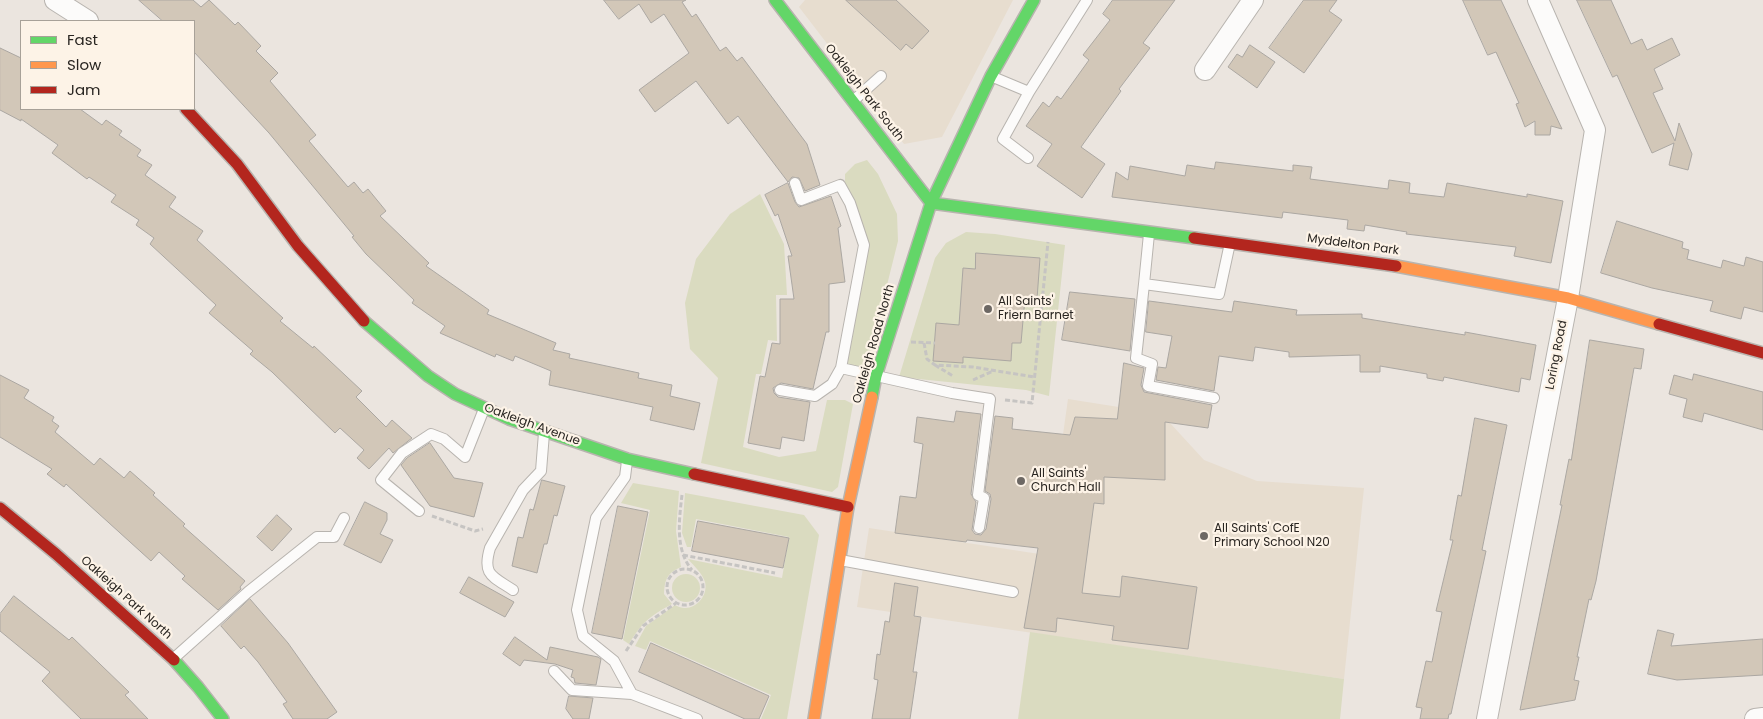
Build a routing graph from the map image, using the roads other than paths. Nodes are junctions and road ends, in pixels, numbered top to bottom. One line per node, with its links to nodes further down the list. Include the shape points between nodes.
1 (55, 0): 7 (street)
2 (775, 0): 12 (street, Oakleigh Park South)
3 (1034, 0): 10 (street, Oakleigh Road North)
4 (1087, 0): 11 (lane)
5 (1253, 0): 8 (street)
6 (1538, 0): 20 (street, Loring Road, via 1595,130)
7 (86, 20)
8 (1205, 70)
9 (881, 76): 12 (lane)
10 (991, 76): 11 (lane); 16 (street, Oakleigh Road North)
11 (1029, 92): 14 (lane, via 1002,140)
12 (852, 102): 16 (street, Oakleigh Park South, via 922,196)
13 (187, 110): 26 (street, Oakleigh Avenue, via 237,164 298,246 358,315 428,376)
14 (1028, 158)
15 (795, 183): 22 (lane, via 801,200 840,186 850,203 864,245)
16 (932, 203): 17 (street, Myddelton Park); 23 (street, Oakleigh Road North)
17 (1149, 233): 18 (street, Myddelton Park); 19 (lane)
18 (1230, 242): 19 (lane, via 1219,294); 20 (street, Myddelton Park, via 1414,268)
19 (1144, 284): 25 (lane, via 1136,358 1152,364 1148,386)
20 (1568, 298): 21 (street, Myddelton Park); 44 (street, Loring Road)
21 (1763, 353)
22 (841, 368): 23 (lane); 24 (lane, via 832,384 815,396)
23 (876, 376): 29 (street, Oakleigh Road North); 33 (lane, via 990,399 978,495 984,498)
24 (780, 390)
25 (1214, 398)
26 (484, 409): 27 (street, Oakleigh Avenue); 31 (lane, via 465,457 444,439 431,434 402,453 381,480)
27 (544, 432): 28 (street, Oakleigh Avenue); 35 (lane, via 541,471 523,490 487,558 490,575)
28 (627, 459): 29 (street, Oakleigh Avenue); 39 (lane, via 625,477 596,518 577,610 583,636 614,662)
29 (848, 507): 34 (street, Oakleigh Road North)
30 (0, 508): 37 (street, Oakleigh Park North, via 34,534)
31 (418, 510)
32 (344, 518): 37 (lane, via 334,537 317,537 248,592)
33 (979, 528)
34 (839, 560): 36 (lane); 43 (street, Oakleigh Road North)
35 (513, 590)
36 (1013, 592)
37 (172, 660): 41 (street, Oakleigh Park North)
38 (554, 671): 39 (lane, via 572,690)
39 (632, 694): 42 (lane)
40 (1763, 718): 45 (street)
41 (223, 719)
42 (697, 719)
43 (814, 719)
44 (1487, 719)
45 (1755, 719)

